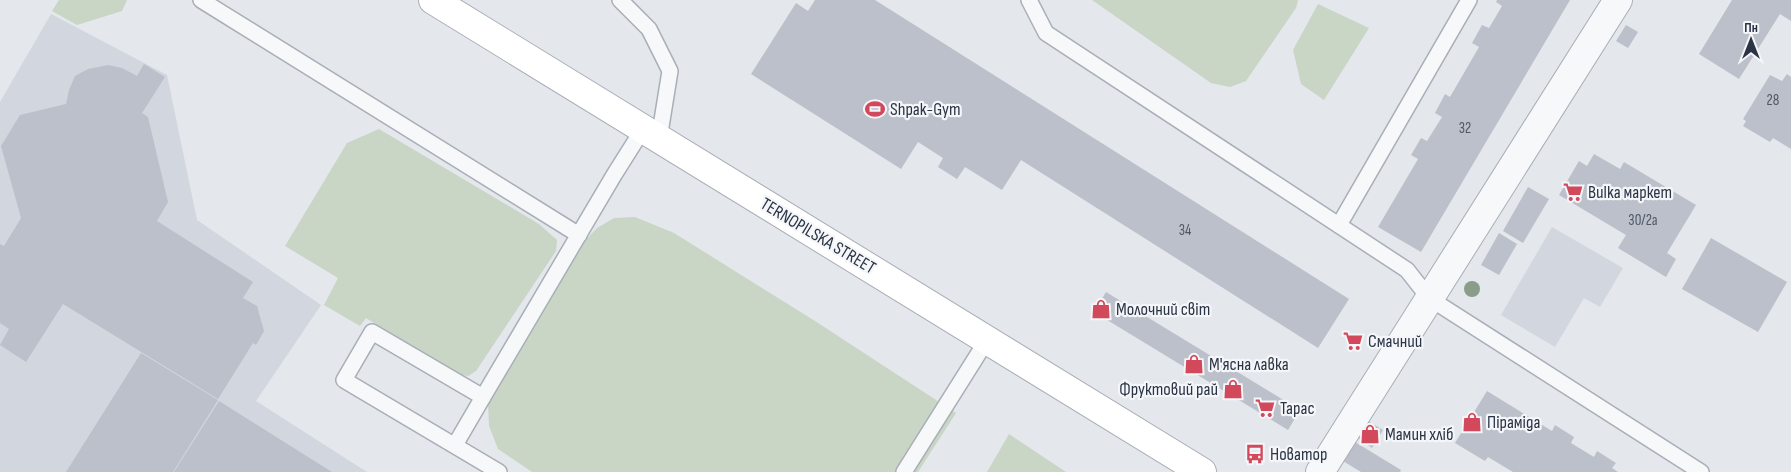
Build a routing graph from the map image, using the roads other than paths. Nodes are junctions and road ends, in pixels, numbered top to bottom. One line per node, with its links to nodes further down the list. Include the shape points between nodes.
1 (202, 0): 9 (lane)
2 (433, 0): 7 (main road, TERNOPILSKA STREET)
3 (620, 0): 7 (lane, via 649,29 670,71)
4 (1029, 0): 8 (lane, via 1046,33)
5 (1468, 0): 8 (lane)
6 (1618, 0): 10 (street)
7 (651, 134): 9 (lane); 11 (main road, TERNOPILSKA STREET)
8 (1338, 225): 10 (lane, via 1407,270)
9 (579, 235): 12 (lane)
10 (1429, 298): 17 (street); 18 (lane)
11 (987, 340): 15 (lane); 16 (main road, TERNOPILSKA STREET)
12 (483, 397): 13 (lane); 13 (lane, via 372,332 344,380)
13 (455, 445): 14 (lane)
14 (499, 472)
15 (904, 472)
16 (1202, 472)
17 (1320, 472)
18 (1701, 472)

